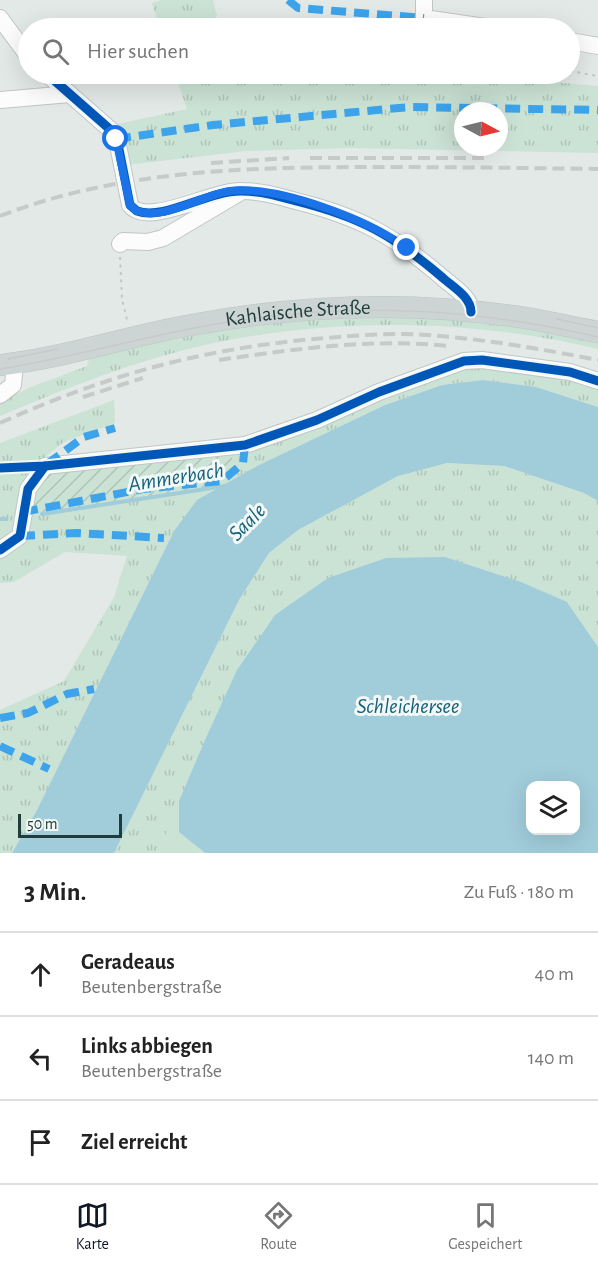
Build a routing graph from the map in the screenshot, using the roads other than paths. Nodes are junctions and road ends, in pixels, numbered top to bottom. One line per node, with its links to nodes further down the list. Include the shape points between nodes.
1 (424, 0): 3 (street)
2 (0, 18): 4 (street)
3 (424, 18)
4 (18, 42)
5 (580, 43): 6 (street)
6 (598, 46)
7 (59, 84): 8 (street)
8 (70, 94): 9 (street); 10 (street, bridge, via 113,132 130,205 137,211 154,214 214,195)
9 (0, 100)
10 (242, 191): 11 (street, via 163,238); 12 (street, via 322,207 371,226 420,259 462,295)
11 (120, 244)
12 (471, 312): 13 (main road, Kahlaische Straße); 14 (main road, Kahlaische Straße, via 336,307 262,313)
13 (598, 332)
14 (8, 364): 16 (street, via 13,385)
15 (598, 381): 17 (street, via 570,372 464,361 245,446 45,466 28,489 20,536)
16 (0, 396)
17 (0, 550)

